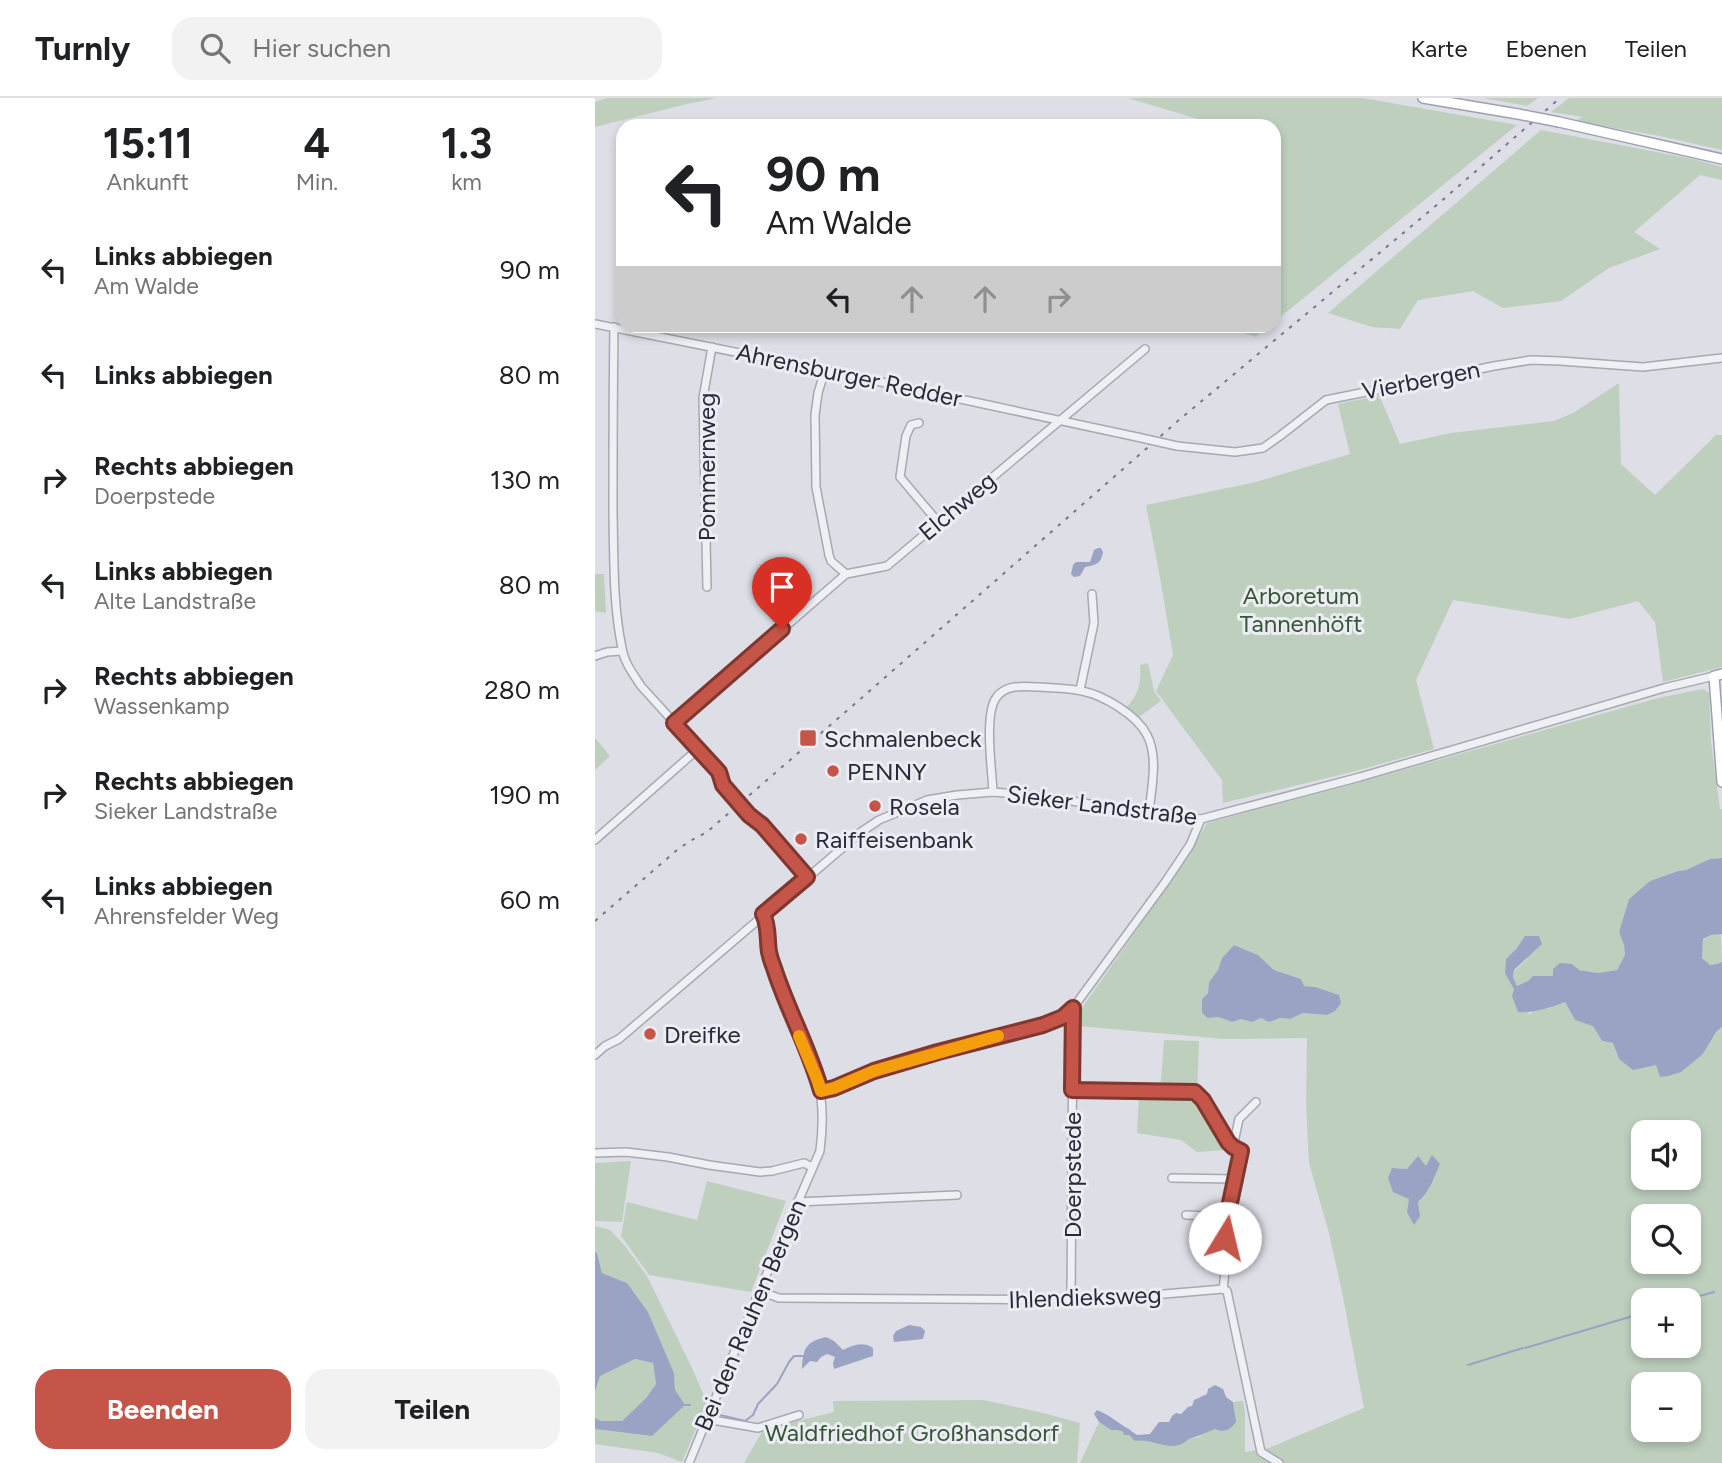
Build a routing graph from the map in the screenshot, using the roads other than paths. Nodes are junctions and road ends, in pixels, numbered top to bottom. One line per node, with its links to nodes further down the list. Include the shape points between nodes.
1 (1423, 98): 2 (main road, bridge, via 1559,122)
2 (1722, 159)
3 (595, 324): 4 (street, Ahrensburger Redder)
4 (614, 327): 17 (street, via 614,550)
5 (643, 333): 6 (street, Ahrensburger Redder)
6 (712, 347): 9 (street, Ahrensburger Redder); 15 (street, Pommernweg, via 703,398)
7 (1145, 349): 10 (street)
8 (1722, 358): 12 (street, Vierbergen, bridge, via 1643,368 1531,360 1494,366 1326,400 1263,447 1235,452)
9 (825, 370): 10 (street, Ahrensburger Redder); 14 (street, via 815,415 816,487 831,561)
10 (1061, 419): 12 (street, Ahrensburger Redder); 13 (street, Elchweg)
11 (919, 423): 13 (street, via 911,425 906,436 900,477)
12 (1137, 437)
13 (938, 522): 14 (street, Elchweg, via 887,566)
14 (846, 573): 21 (street)
15 (707, 587)
16 (1092, 594): 20 (street, via 1094,623)
17 (622, 651): 18 (street); 21 (street, via 641,686)
18 (595, 656)
19 (1718, 675): 23 (main road); 26 (street, Sieker Landstraße)
20 (1080, 690): 24 (street, via 1015,686 996,696 989,720); 25 (street, via 1124,710 1148,737 1154,760)
21 (674, 723): 22 (street)
22 (698, 749): 27 (street); 28 (street, bridge, via 719,772 723,785)
23 (1722, 782)
24 (993, 792): 25 (street, Sieker Landstraße); 28 (street, Sieker Landstraße, via 927,800 898,811 861,832)
25 (1149, 814): 26 (street, Sieker Landstraße)
26 (1201, 819): 30 (street, via 1166,881)
27 (595, 840)
28 (807, 877): 29 (street, Sieker Landstraße)
29 (763, 914): 31 (street, Sieker Landstraße); 33 (street, Bei den Rauhen Bergen, via 774,970)
30 (1073, 1008): 32 (street, Doerpstede); 33 (street, via 1043,1025 874,1071)
31 (595, 1055)
32 (1072, 1090): 35 (street, via 1195,1092); 46 (street, Doerpstede)
33 (821, 1091): 37 (street, Bei den Rauhen Bergen, via 822,1138)
34 (1257, 1102): 35 (street, via 1240,1119)
35 (1233, 1147): 39 (street, via 1241,1151)
36 (595, 1153): 37 (street, via 626,1152 760,1172 804,1163)
37 (812, 1167): 41 (street, Bei den Rauhen Bergen)
38 (1172, 1178): 39 (street)
39 (1235, 1179): 43 (street)
40 (957, 1195): 41 (street)
41 (797, 1202): 44 (street, Bei den Rauhen Bergen)
42 (1186, 1215): 43 (street)
43 (1227, 1217): 45 (street)
44 (761, 1287): 46 (street, Ihlendieksweg, via 779,1298); 48 (street, Bei den Rauhen Bergen)
45 (1223, 1289): 46 (street, Ihlendieksweg); 50 (street, via 1261,1452)
46 (1071, 1300)
47 (799, 1415): 48 (street, via 758,1428)
48 (707, 1419): 49 (street, Bei den Rauhen Bergen)
49 (689, 1463)
50 (1279, 1463)

